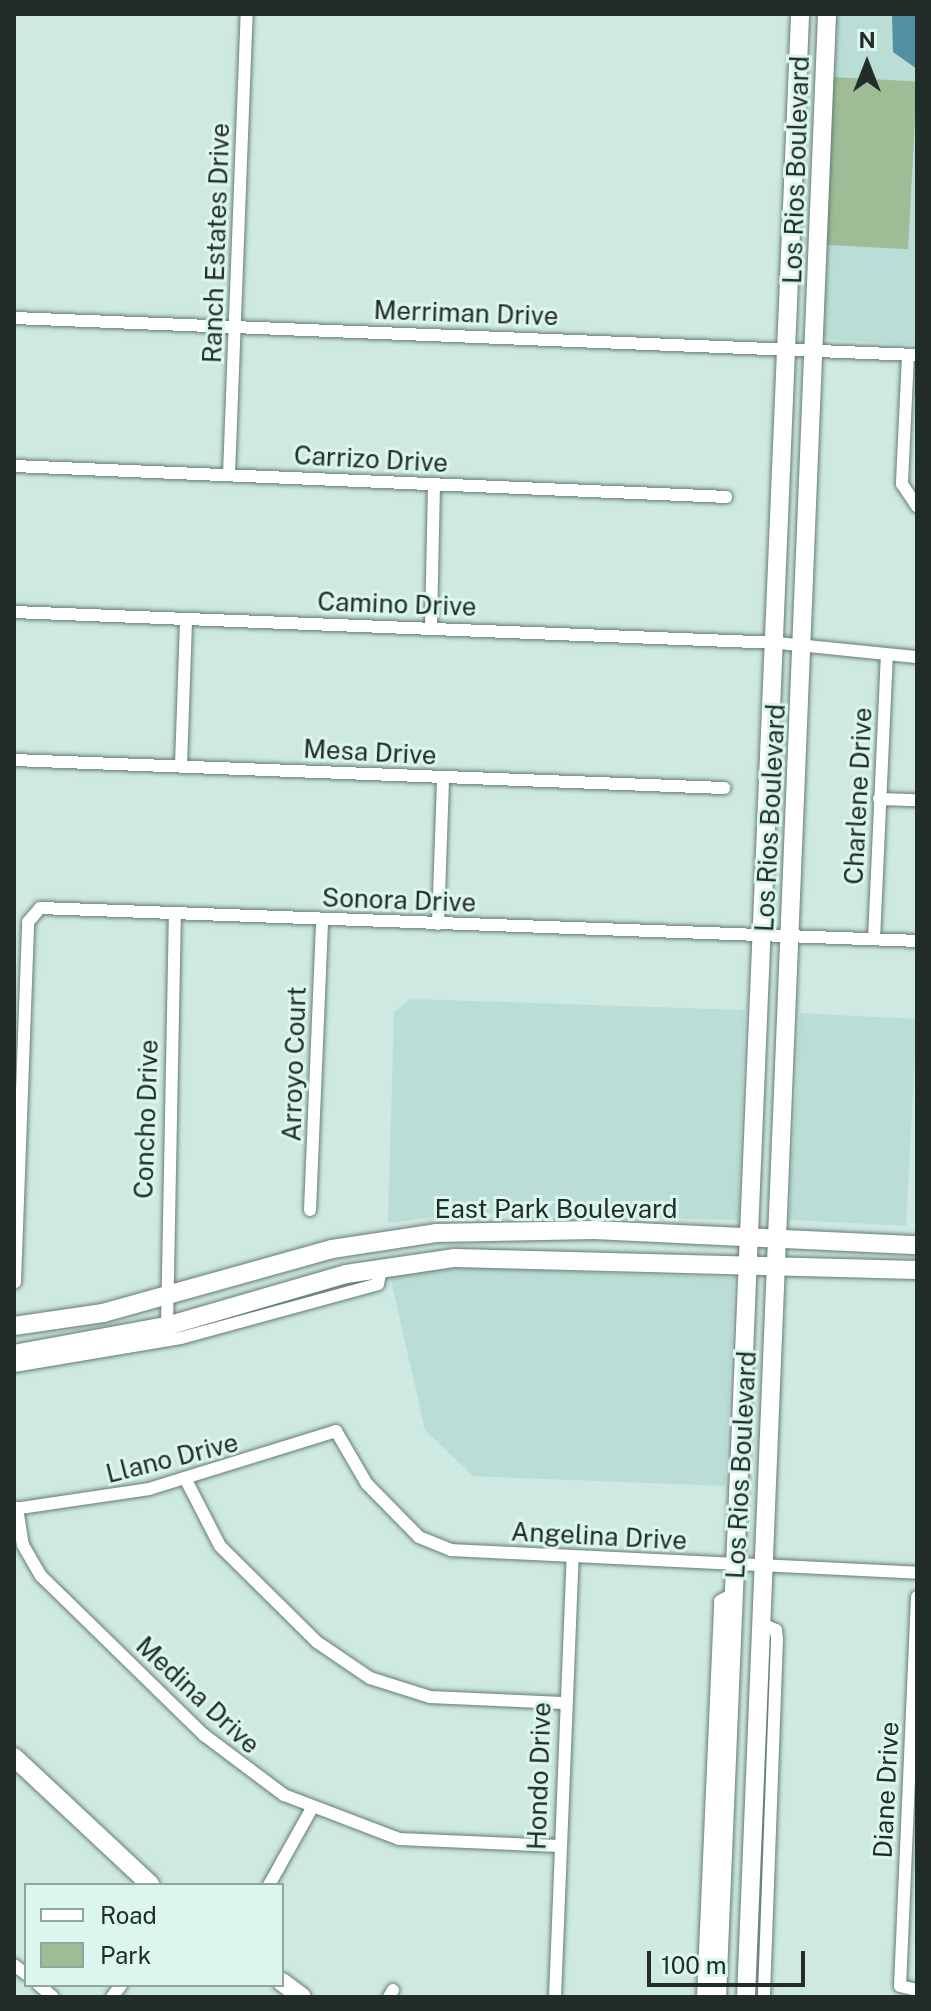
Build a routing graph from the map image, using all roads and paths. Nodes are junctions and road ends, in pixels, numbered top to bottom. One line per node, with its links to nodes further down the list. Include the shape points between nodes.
1 (247, 14): 9 (street, Ranch Estates Drive)
2 (800, 14): 4 (main road, Los Rios Boulevard)
3 (827, 14): 5 (main road, Los Rios Boulevard)
4 (798, 84): 5 (main road); 6 (main road, Los Rios Boulevard)
5 (824, 84): 7 (main road, Los Rios Boulevard)
6 (795, 189): 7 (main road, via 801,243); 10 (main road, Los Rios Boulevard)
7 (819, 255): 11 (main road, Los Rios Boulevard)
8 (14, 318): 9 (street, Merriman Drive)
9 (236, 326): 10 (street, Merriman Drive); 14 (street, Ranch Estates Drive)
10 (789, 350): 11 (street, Merriman Drive); 21 (main road, Los Rios Boulevard)
11 (816, 350): 12 (street, Merriman Drive); 22 (main road, Los Rios Boulevard)
12 (912, 355): 17 (street, via 902,484)
13 (14, 466): 14 (street, Carrizo Drive)
14 (229, 474): 15 (street, Carrizo Drive)
15 (434, 484): 16 (street, Carrizo Drive); 20 (street)
16 (726, 497)
17 (913, 504)
18 (14, 612): 19 (street, Camino Drive)
19 (186, 619): 20 (street, Camino Drive); 26 (street)
20 (431, 627): 21 (street, Camino Drive)
21 (778, 643): 22 (street, Camino Drive); 34 (main road, Los Rios Boulevard)
22 (804, 645): 23 (street, Camino Drive); 35 (main road, Los Rios Boulevard)
23 (887, 655): 24 (street, Camino Drive); 29 (street, Charlene Drive)
24 (917, 657)
25 (14, 760): 26 (street, Mesa Drive)
26 (181, 765): 27 (street, Mesa Drive)
27 (443, 778): 28 (street, Mesa Drive); 33 (street)
28 (724, 788)
29 (879, 799): 30 (street); 36 (street, Charlene Drive)
30 (917, 800)
31 (175, 913): 32 (street, Sonora Drive); 40 (street, Sonora Drive, via 32,912); 52 (street, Concho Drive)
32 (322, 919): 33 (street, Sonora Drive); 41 (street, Arroyo Court)
33 (438, 924): 34 (street, Sonora Drive)
34 (766, 937): 35 (street, Sonora Drive); 38 (main road, Los Rios Boulevard)
35 (791, 937): 36 (street, Sonora Drive); 39 (main road, Los Rios Boulevard)
36 (874, 939): 37 (street, Sonora Drive)
37 (917, 941)
38 (759, 1061): 39 (main road); 43 (main road, Los Rios Boulevard)
39 (785, 1062): 44 (main road, Los Rios Boulevard)
40 (17, 1187): 51 (street)
41 (310, 1210)
42 (485, 1229): 43 (main road, East Park Boulevard); 46 (main road); 52 (main road, East Park Boulevard, via 332,1249)
43 (751, 1238): 44 (main road, East Park Boulevard); 47 (main road, Los Rios Boulevard)
44 (779, 1239): 45 (main road, East Park Boulevard); 48 (main road, Los Rios Boulevard)
45 (917, 1245)
46 (487, 1256): 47 (main road, East Park Boulevard); 49 (main road, East Park Boulevard)
47 (750, 1263): 48 (main road, East Park Boulevard); 57 (main road, Los Rios Boulevard)
48 (777, 1265): 50 (main road, East Park Boulevard); 59 (main road, Los Rios Boulevard)
49 (381, 1268): 54 (main road, East Park Boulevard); 56 (street, via 378,1284 181,1338)
50 (917, 1270)
51 (15, 1282)
52 (162, 1299): 53 (main road, East Park Boulevard); 54 (street, Concho Drive)
53 (14, 1326)
54 (167, 1326): 55 (main road, East Park Boulevard)
55 (14, 1354)
56 (14, 1366)
57 (744, 1429): 59 (main road); 63 (main road, Los Rios Boulevard)
58 (336, 1431): 60 (street, Llano Drive); 62 (street, Angelina Drive, via 354,1469 419,1537 451,1550)
59 (769, 1434): 64 (main road, Los Rios Boulevard)
60 (185, 1478): 61 (street, Llano Drive); 69 (street, via 220,1546 317,1642 370,1678 430,1697)
61 (15, 1508): 72 (street, Medina Drive, via 23,1545 41,1576 222,1751)
62 (573, 1558): 63 (street, Angelina Drive); 69 (street, Hondo Drive)
63 (738, 1565): 64 (street, Angelina Drive); 66 (main road, Los Rios Boulevard)
64 (763, 1566): 65 (street, Angelina Drive); 68 (main road, Los Rios Boulevard)
65 (917, 1573)
66 (737, 1592): 81 (street, Los Rios Boulevard, via 720,1601); 82 (main road, Los Rios Boulevard)
67 (917, 1597): 70 (street, Diane Drive)
68 (760, 1623): 83 (main road, Los Rios Boulevard); 84 (street, via 776,1630 777,1639)
69 (563, 1703): 73 (street, Hondo Drive)
70 (915, 1710): 74 (street, Diane Drive)
71 (14, 1757): 75 (main road)
72 (311, 1810): 73 (street, Medina Drive, via 399,1839); 76 (street)
73 (559, 1846): 80 (street, Hondo Drive)
74 (910, 1853): 78 (street, Diane Drive, via 900,1986)
75 (149, 1883)
76 (270, 1883)
77 (284, 1984): 79 (main road)
78 (917, 1990)
79 (302, 1997)
80 (555, 1997)
81 (703, 1997)
82 (717, 1997)
83 (746, 1997)
84 (764, 1997)

